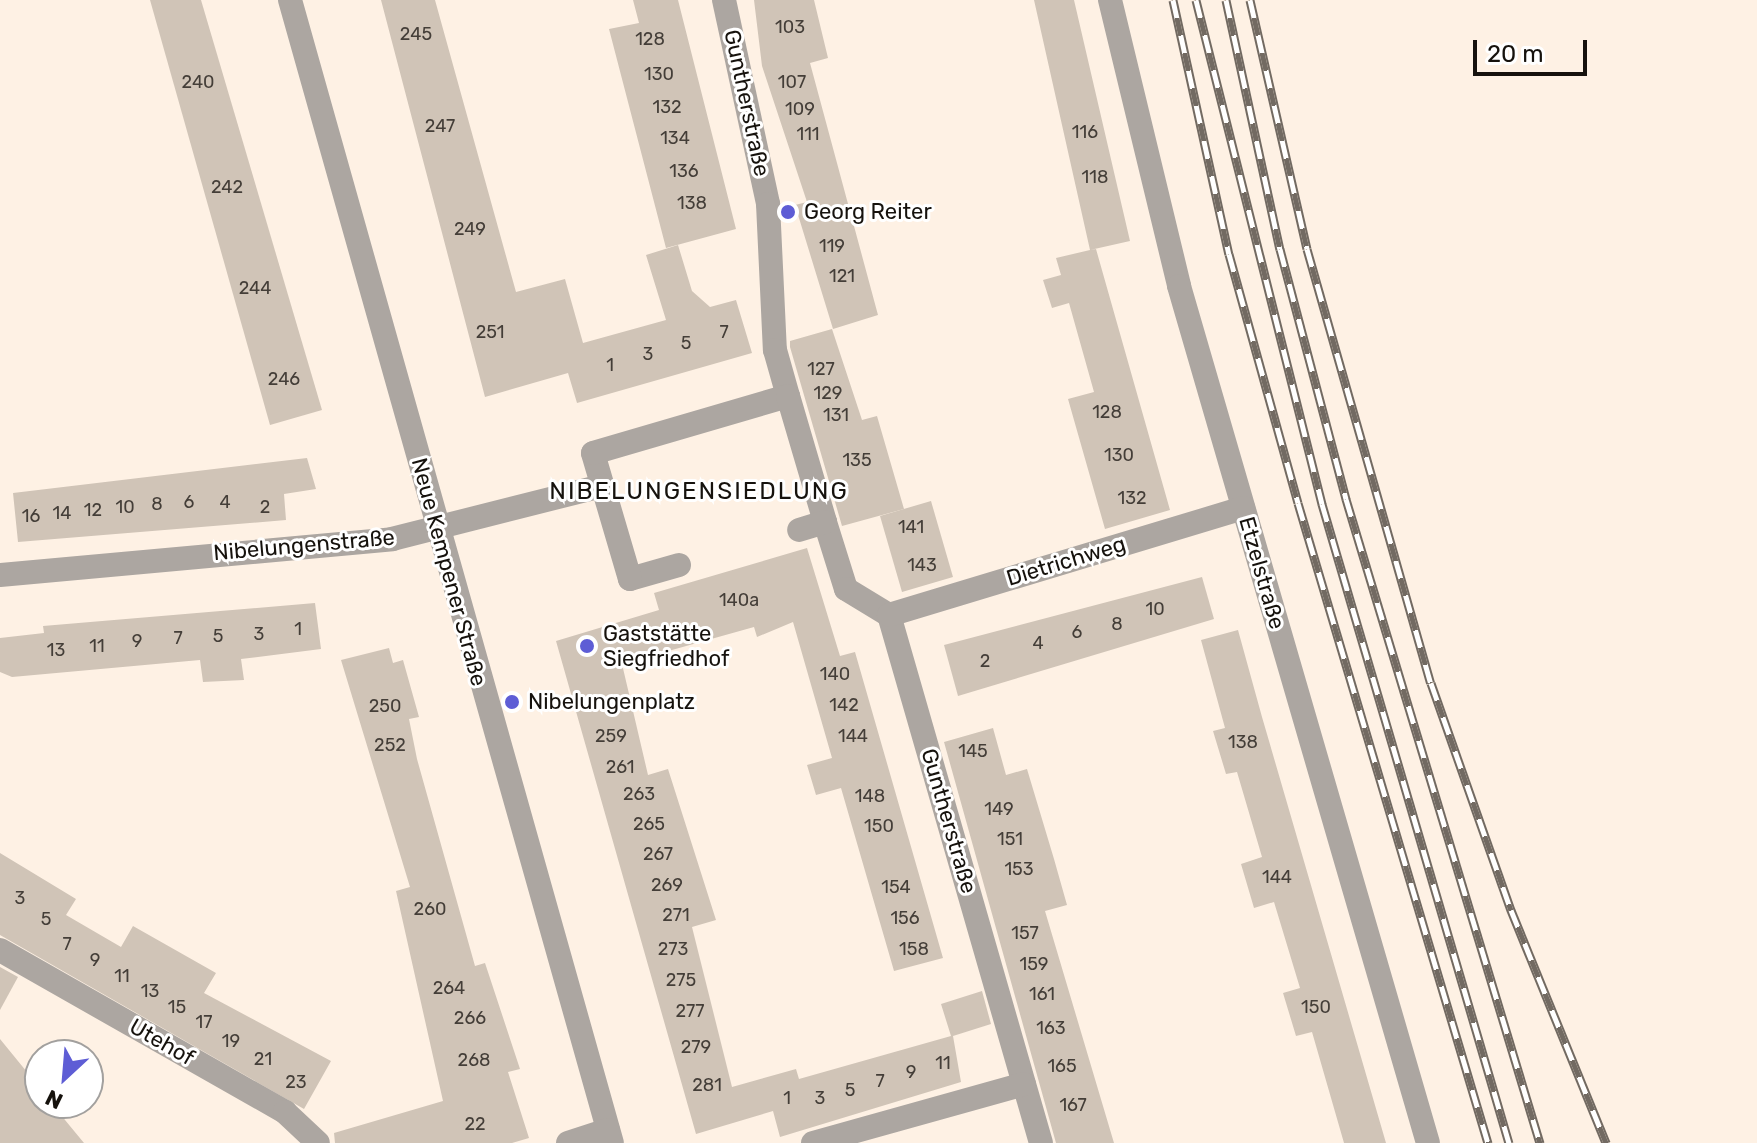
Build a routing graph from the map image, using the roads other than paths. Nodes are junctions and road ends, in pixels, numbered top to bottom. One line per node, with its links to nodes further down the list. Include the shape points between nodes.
1 (290, 0): 8 (street, Neue Kempener Straße)
2 (724, 0): 4 (street, Guntherstraße, via 768,204 775,350)
3 (1110, 0): 6 (street, Etzelstraße, via 1179,286)
4 (788, 396): 5 (street, via 593,453); 7 (street)
5 (602, 486): 8 (street, Nibelungenstraße); 10 (street, via 630,579)
6 (1243, 508): 12 (street, Dietrichweg); 20 (street, Etzelstraße)
7 (825, 522): 9 (street); 12 (street, via 846,589)
8 (437, 528): 11 (street, Nibelungenstraße, via 392,539); 15 (street, Neue Kempener Straße)
9 (799, 530)
10 (679, 565)
11 (0, 575)
12 (889, 615): 14 (street, Guntherstraße)
13 (0, 950): 16 (street, Utehof, via 285,1112)
14 (1024, 1084): 18 (street); 19 (street, Guntherstraße)
15 (610, 1137): 17 (street)
16 (318, 1143)
17 (568, 1143)
18 (813, 1143)
19 (1041, 1143)
20 (1428, 1143)

